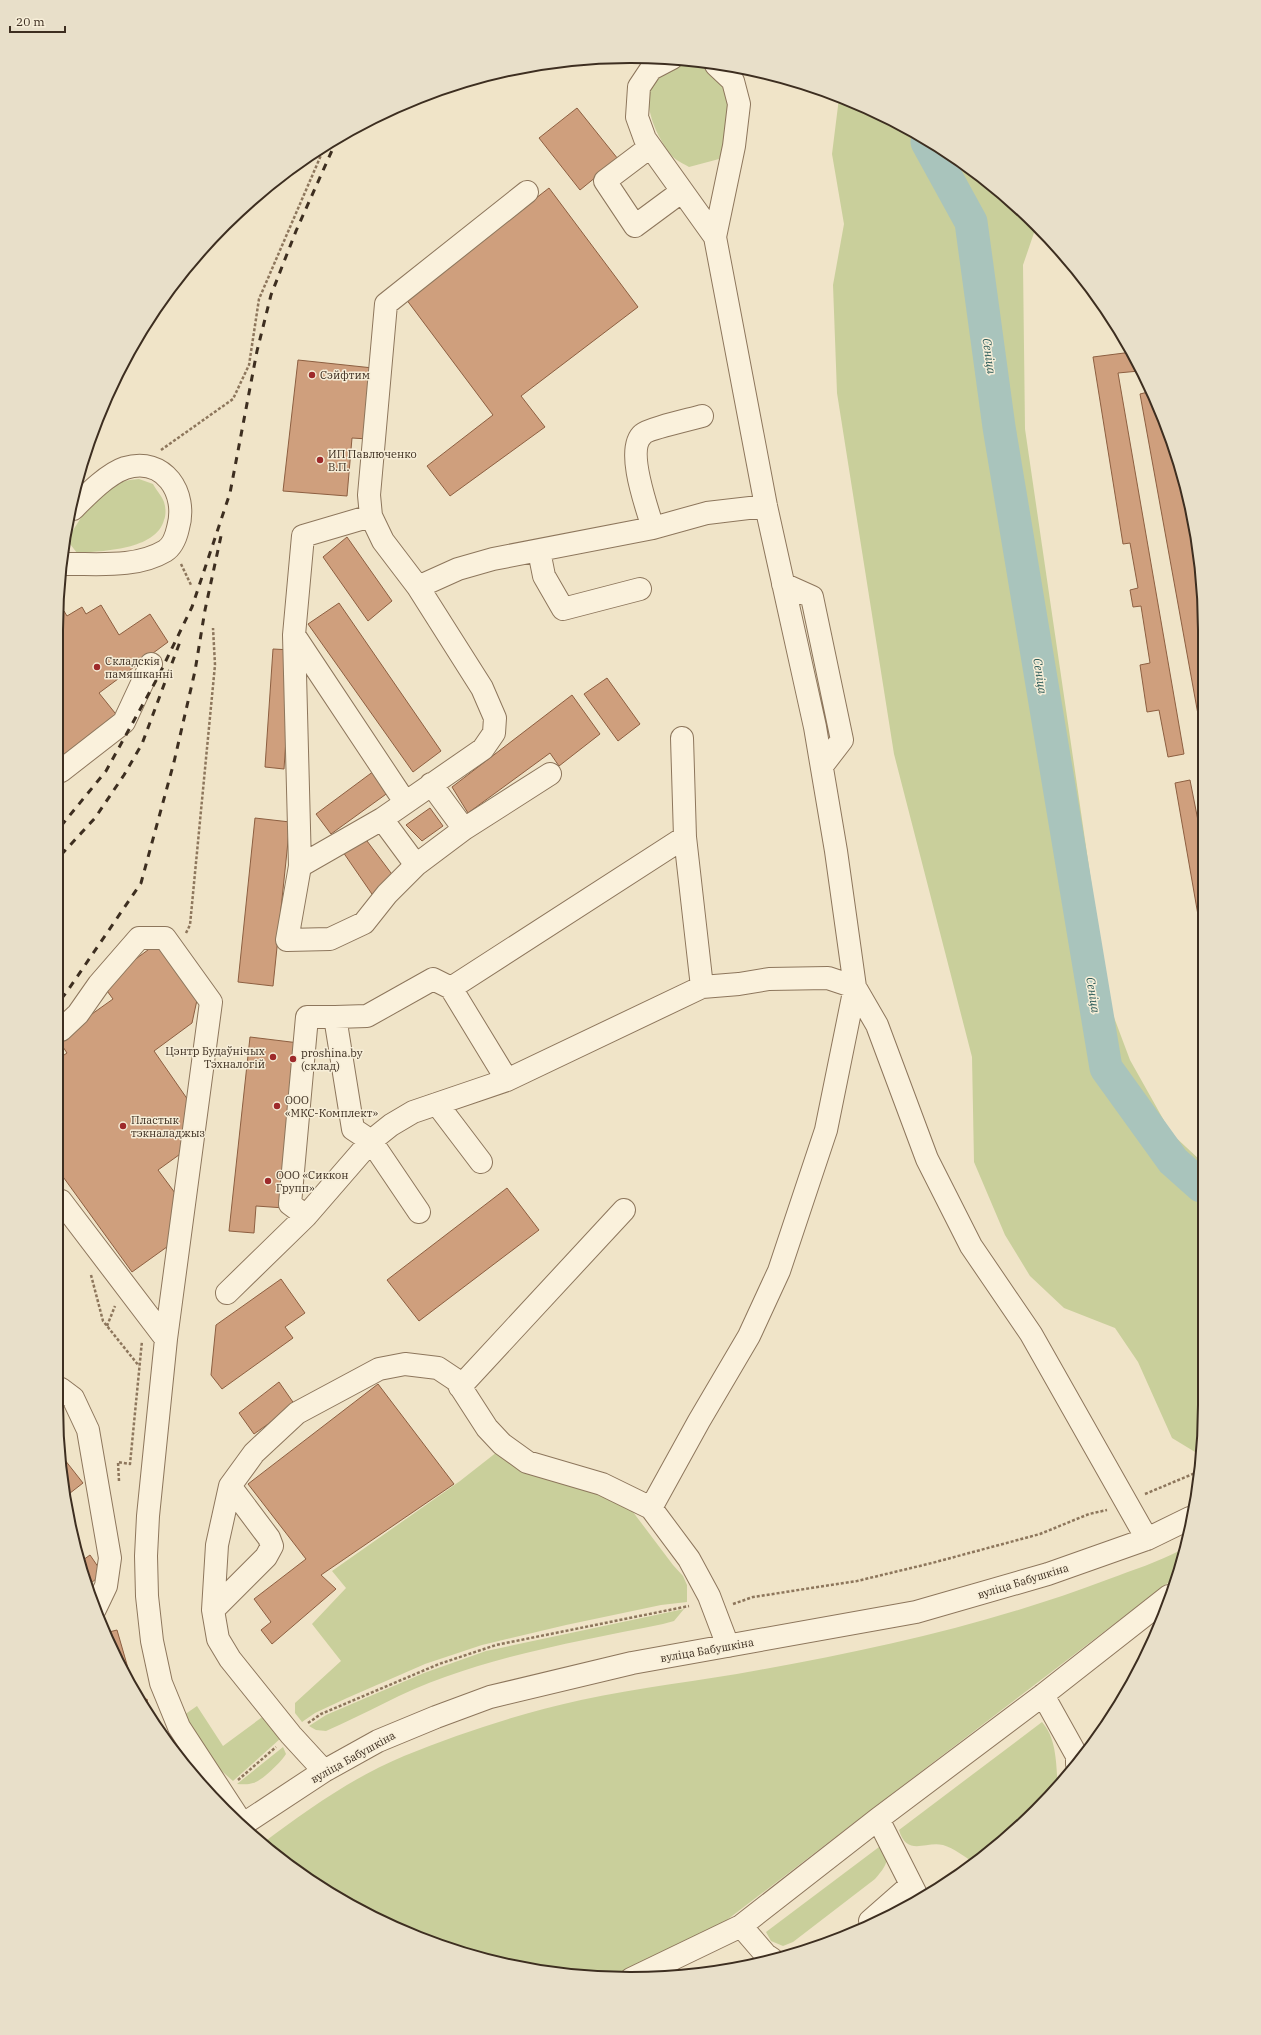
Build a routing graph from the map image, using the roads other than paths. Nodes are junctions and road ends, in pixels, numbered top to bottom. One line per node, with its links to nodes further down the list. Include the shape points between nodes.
1 (661, 64): 3 (street, via 651,69 639,87 637,117)
2 (722, 71): 6 (street, via 733,81 739,104 734,146)
3 (650, 147): 5 (street); 5 (street, via 604,181 635,226)
4 (526, 192): 10 (street, via 386,304 369,495)
5 (681, 192): 6 (street)
6 (715, 237): 9 (street)
7 (702, 416): 11 (street, via 643,433 637,442 636,464)
8 (77, 505): 13 (street, via 95,487 124,468 139,466 160,470 170,478 181,504 180,520 172,545 165,551 138,562)
9 (766, 506): 11 (street, via 707,513); 29 (street, via 815,727)
10 (371, 516): 14 (street, via 383,541); 16 (street, via 303,536)
11 (653, 528): 12 (street)
12 (539, 552): 14 (street, via 458,569); 15 (street, via 544,576 563,608)
13 (67, 564)
14 (418, 587): 21 (street, via 482,688 495,718 494,733 484,749)
15 (640, 589)
16 (294, 635): 22 (street); 27 (street)
17 (151, 664): 19 (street, via 124,722)
18 (682, 738): 25 (street)
19 (63, 769)
20 (550, 774): 24 (street)
21 (431, 784): 22 (street); 24 (street)
22 (406, 802): 23 (street)
23 (382, 819): 26 (street); 27 (street)
24 (464, 829): 26 (street)
25 (685, 837): 28 (street); 30 (street)
26 (416, 865): 27 (street, via 387,894 364,923 330,939 287,940)
27 (300, 866)
28 (702, 987): 29 (street, via 769,979 828,978); 33 (street)
29 (855, 987): 46 (street, via 826,1130 779,1271 749,1336); 48 (street, via 877,1025 927,1159 971,1246 1031,1334)
30 (450, 988): 31 (street, via 433,979 367,1016); 33 (street)
31 (335, 1017): 35 (street, via 353,1129); 40 (street, via 307,1017 290,1204)
32 (63, 1028): 42 (street, via 78,1014 99,984 139,938 165,938 210,1002)
33 (507, 1080): 34 (street)
34 (437, 1104): 35 (street, via 413,1112); 36 (street)
35 (371, 1141): 39 (street); 40 (street)
36 (481, 1162)
37 (63, 1204): 42 (street)
38 (624, 1210): 43 (street)
39 (420, 1212)
40 (306, 1216): 41 (street)
41 (227, 1293)
42 (166, 1339): 56 (street, via 146,1540 147,1596 152,1641 161,1682 179,1726)
43 (460, 1387): 45 (street, via 456,1380 438,1368 406,1364 379,1369 297,1413 254,1453); 46 (street, via 487,1428 502,1444 527,1462 602,1484)
44 (63, 1390): 50 (street, via 73,1398 88,1430 110,1558 106,1586)
45 (230, 1486): 51 (street, via 217,1545); 51 (street, via 269,1538 272,1546 266,1557)
46 (651, 1508): 52 (street, via 696,1571 709,1596)
47 (1186, 1520): 48 (street, вуліца Бабушкіна)
48 (1147, 1538): 52 (street, вуліца Бабушкіна, via 1048,1574 916,1612)
49 (1163, 1601): 53 (street)
50 (98, 1602)
51 (213, 1610): 55 (street, via 218,1639 230,1659 291,1735)
52 (728, 1646): 55 (street, вуліца Бабушкіна, via 632,1663 490,1697 378,1741)
53 (1043, 1695): 54 (street); 57 (street)
54 (1077, 1755)
55 (324, 1771): 58 (street, вуліца Бабушкіна)
56 (233, 1810)
57 (878, 1819): 59 (street); 61 (street)
58 (247, 1822)
59 (915, 1891): 60 (street)
60 (885, 1911)
61 (741, 1926): 62 (street); 63 (street)
62 (767, 1955)
63 (647, 1972)

